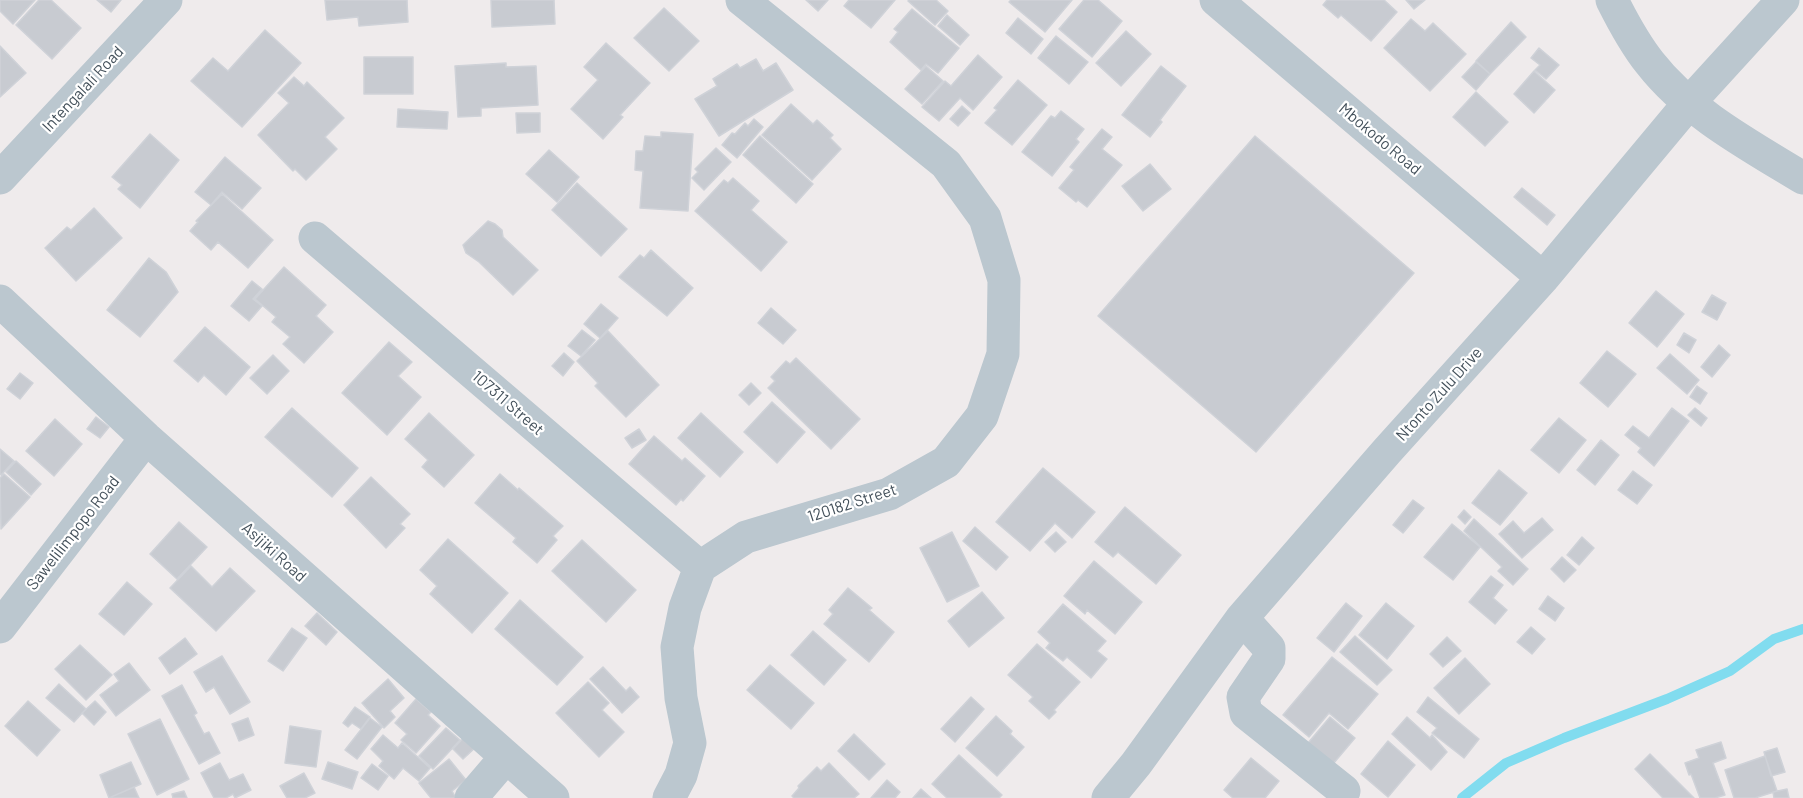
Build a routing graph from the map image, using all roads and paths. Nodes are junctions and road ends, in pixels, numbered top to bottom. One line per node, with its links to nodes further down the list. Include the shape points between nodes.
1 (166, 0): 7 (street, Intengalali Road)
2 (742, 0): 13 (street, 120182 Street, via 946,164 985,218 1004,280 1003,354 982,416 946,462 890,494 746,537)
3 (1216, 0): 10 (street, Mbokodo Road)
4 (1612, 0): 6 (street, via 1630,36)
5 (1783, 0): 6 (street, Ntonto Zulu Drive)
6 (1689, 103): 8 (street); 10 (street, Ntonto Zulu Drive)
7 (0, 178)
8 (1803, 178)
9 (315, 238): 13 (street, 107311 Street)
10 (1544, 278): 14 (street, Ntonto Zulu Drive)
11 (0, 301): 12 (street, Asijiki Road)
12 (146, 438): 15 (street, Sawelilimpopo Road); 16 (street, Asijiki Road)
13 (700, 567): 20 (street, via 685,608 677,647 690,742 681,775)
14 (1242, 618): 17 (street, via 1269,648 1269,659 1243,697 1245,713); 21 (street, Ntonto Zulu Drive)
15 (0, 627)
16 (506, 757): 18 (street); 19 (street, Asijiki Road)
17 (1344, 791)
18 (471, 798)
19 (553, 798)
20 (669, 798)
21 (1108, 798)

